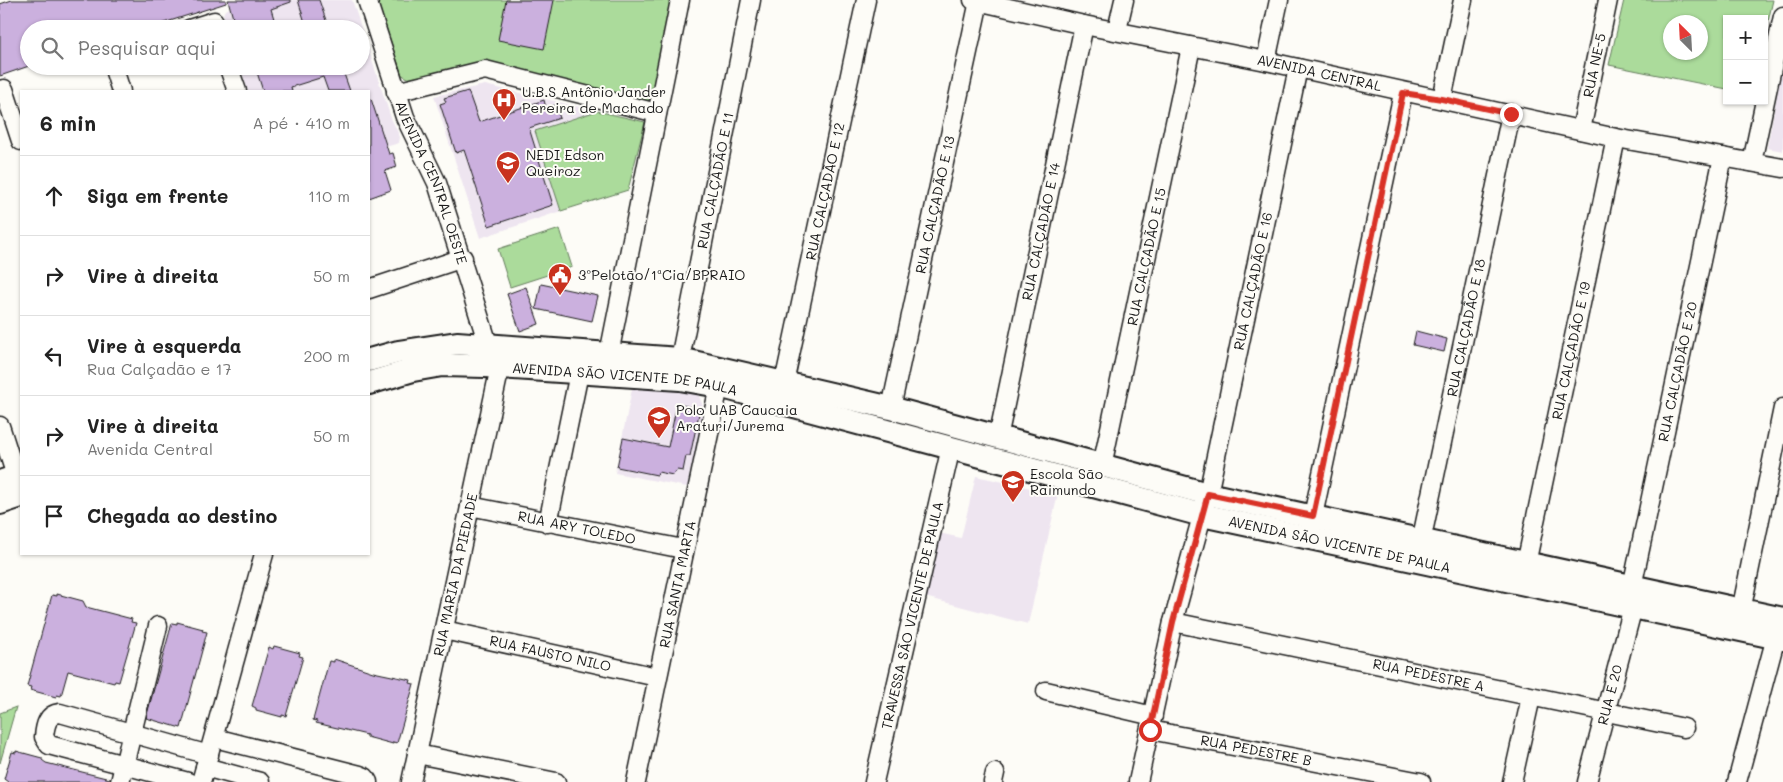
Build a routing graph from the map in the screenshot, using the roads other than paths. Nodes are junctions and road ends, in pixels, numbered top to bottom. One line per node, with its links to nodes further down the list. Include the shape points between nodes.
1 (367, 0): 21 (street, AVENIDA CENTRAL OESTE)
2 (680, 0): 24 (street)
3 (751, 0): 36 (street, RUA CALÇADÃO E 11)
4 (866, 0): 40 (street, RUA CALÇADÃO E 12)
5 (1124, 0): 12 (street)
6 (1279, 0): 14 (street)
7 (1462, 0): 23 (street)
8 (1608, 0): 26 (street, RUA NE-5)
9 (976, 1): 11 (street, AVENIDA CENTRAL); 42 (street, RUA CALÇADÃO E 13)
10 (1783, 16): 30 (street)
11 (1084, 25): 12 (street, AVENIDA CENTRAL); 45 (street, RUA CALÇADÃO E 14)
12 (1117, 30): 13 (street, AVENIDA CENTRAL)
13 (1192, 47): 14 (street, AVENIDA CENTRAL); 47 (street, RUA CALÇADÃO E 15)
14 (1266, 61): 15 (street, AVENIDA CENTRAL)
15 (1298, 68): 22 (street, AVENIDA CENTRAL); 49 (street, RUA CALÇADÃO E 16)
16 (116, 75): 19 (street)
17 (231, 75): 20 (street)
18 (2, 89): 27 (street)
19 (121, 90)
20 (236, 90)
21 (396, 92): 24 (street, via 485,70); 32 (street, AVENIDA CENTRAL OESTE, via 437,183)
22 (1403, 93): 23 (street, AVENIDA CENTRAL); 54 (street)
23 (1442, 99): 25 (street, AVENIDA CENTRAL)
24 (657, 113): 34 (street)
25 (1511, 114): 26 (street, AVENIDA CENTRAL); 55 (street, RUA CALÇADÃO E 18)
26 (1581, 130): 28 (street, AVENIDA CENTRAL)
27 (20, 138)
28 (1616, 138): 29 (street, AVENIDA CENTRAL); 58 (street, RUA CALÇADÃO E 19)
29 (1723, 157): 30 (street, AVENIDA CENTRAL); 59 (street, RUA CALÇADÃO E 20)
30 (1752, 162): 31 (street, AVENIDA CENTRAL)
31 (1783, 168)
32 (463, 258): 33 (street); 35 (street, AVENIDA CENTRAL OESTE)
33 (370, 289)
34 (609, 354): 35 (main road, AVENIDA SÃO VICENTE DE PAULA); 36 (main road, AVENIDA SÃO VICENTE DE PAULA)
35 (491, 359): 37 (main road, AVENIDA SÃO VICENTE DE PAULA, via 431,346); 38 (main road, AVENIDA SÃO VICENTE DE PAULA); 39 (main road, AVENIDA SÃO VICENTE DE PAULA, via 413,370); 51 (street, RUA MARIA DA PIEDADE)
36 (680, 359): 40 (main road, AVENIDA SÃO VICENTE DE PAULA)
37 (370, 360)
38 (579, 373): 41 (main road, AVENIDA SÃO VICENTE DE PAULA, via 680,379); 53 (street)
39 (370, 383)
40 (784, 383): 42 (main road, AVENIDA SÃO VICENTE DE PAULA)
41 (719, 386): 46 (main road, AVENIDA SÃO VICENTE DE PAULA); 56 (street, RUA SANTA MARTA)
42 (890, 408): 45 (main road, AVENIDA SÃO VICENTE DE PAULA)
43 (1783, 408): 60 (street)
44 (0, 426): 48 (street)
45 (998, 438): 47 (main road, AVENIDA SÃO VICENTE DE PAULA)
46 (951, 447): 52 (main road, AVENIDA SÃO VICENTE DE PAULA); 82 (street, TRAVESSA SÃO VICENTE DE PAULA)
47 (1102, 466): 49 (main road, AVENIDA SÃO VICENTE DE PAULA)
48 (15, 482): 50 (main road)
49 (1208, 494): 52 (street, RUA CALÇADÃO E 16); 54 (main road, AVENIDA SÃO VICENTE DE PAULA)
50 (0, 503)
51 (470, 506): 53 (street, RUA ARY TOLEDO); 63 (street, RUA MARIA DA PIEDADE)
52 (1202, 515): 54 (main road, AVENIDA SÃO VICENTE DE PAULA); 61 (street, RUA CALÇADÃO E 16)
53 (548, 523): 56 (street, RUA ARY TOLEDO)
54 (1311, 527): 55 (main road, AVENIDA SÃO VICENTE DE PAULA); 59 (main road, AVENIDA SÃO VICENTE DE PAULA)
55 (1421, 542): 58 (main road, AVENIDA SÃO VICENTE DE PAULA)
56 (683, 549): 65 (street, RUA SANTA MARTA)
57 (264, 555): 72 (street)
58 (1526, 564): 59 (main road, AVENIDA SÃO VICENTE DE PAULA)
59 (1633, 597): 60 (main road, AVENIDA SÃO VICENTE DE PAULA); 64 (main road, AVENIDA SÃO VICENTE DE PAULA); 68 (street, RUA E 20)
60 (1741, 611): 64 (main road, AVENIDA SÃO VICENTE DE PAULA)
61 (1173, 622): 67 (street, RUA PEDESTRE A); 69 (street, RUA CALÇADÃO E 16)
62 (158, 626): 71 (street)
63 (444, 630): 65 (street, RUA FAUSTO NILO); 73 (street, RUA MARIA DA PIEDADE)
64 (1781, 632): 87 (street)
65 (657, 677): 81 (street, RUA SANTA MARTA)
66 (1046, 691): 69 (street, RUA PEDESTRE B)
67 (1531, 697): 68 (street, RUA PEDESTRE A); 85 (street)
68 (1606, 711): 70 (street, RUA PEDESTRE A); 86 (street, RUA E 20)
69 (1152, 723): 83 (street, RUA CALÇADÃO E 16); 84 (street, RUA PEDESTRE B)
70 (1684, 728)
71 (131, 734): 74 (street); 75 (street); 75 (street, via 56,713 49,718 44,731 45,741 50,745)
72 (215, 738): 74 (street); 78 (street, via 360,775)
73 (417, 754): 79 (street, RUA MARIA DA PIEDADE); 80 (street)
74 (205, 768): 77 (street)
75 (122, 774): 76 (street)
76 (188, 782)
77 (260, 782)
78 (368, 782)
79 (411, 782)
80 (556, 782)
81 (636, 782)
82 (874, 782)
83 (1138, 782)
84 (1421, 782)
85 (1512, 782)
86 (1587, 782)
87 (1737, 782)

